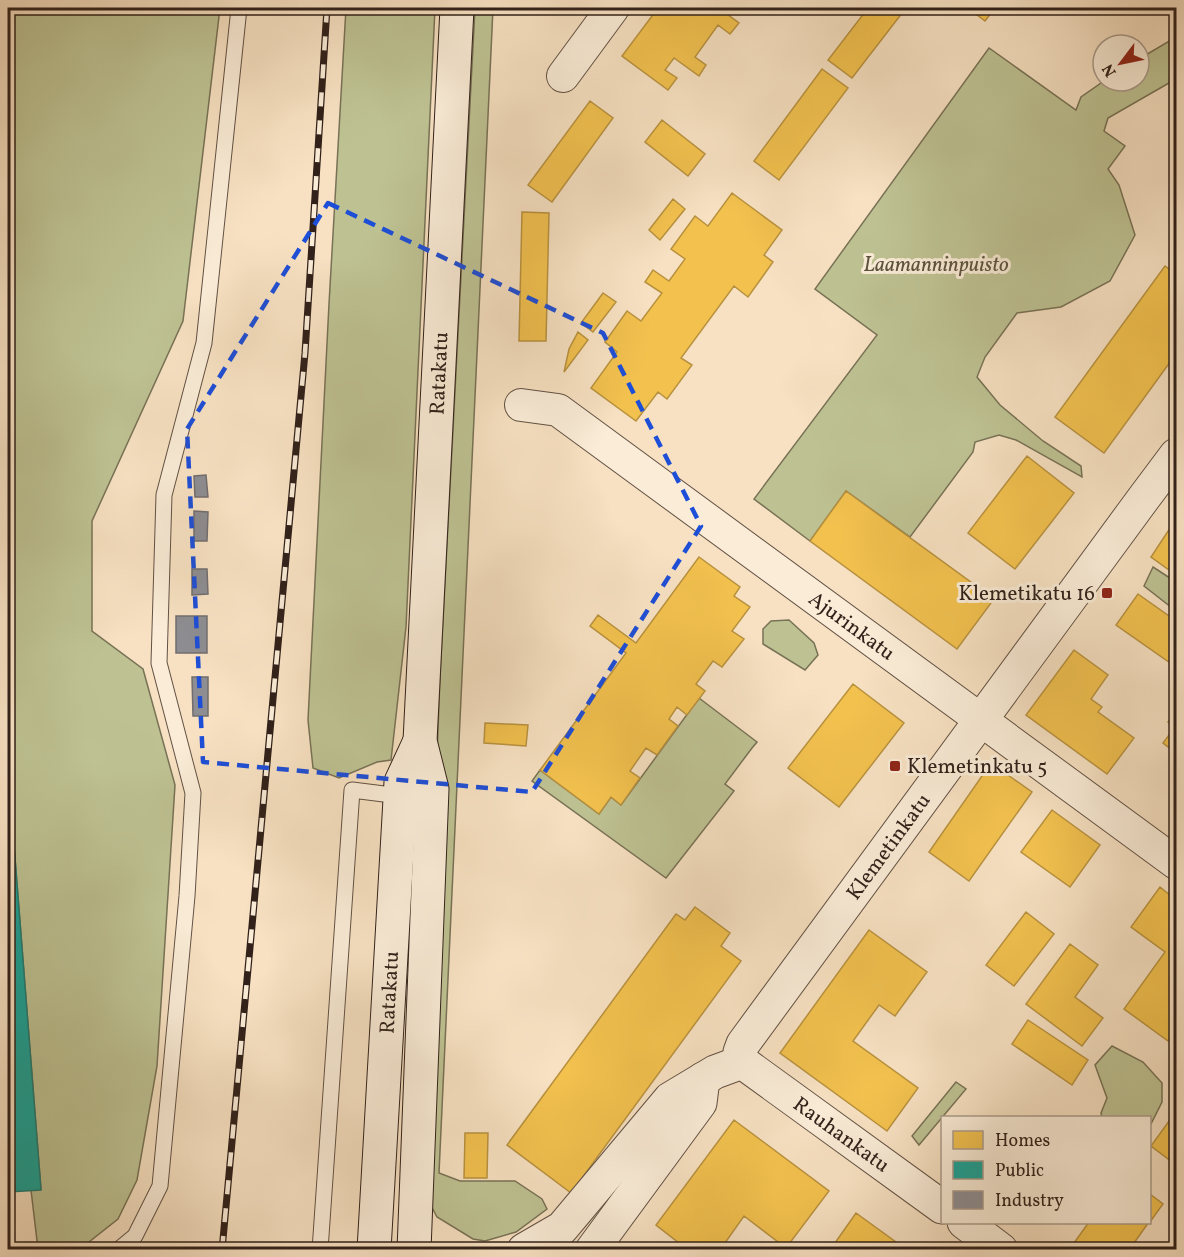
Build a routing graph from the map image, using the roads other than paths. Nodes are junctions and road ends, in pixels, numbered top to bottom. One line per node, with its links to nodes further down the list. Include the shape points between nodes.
1 (239, 8): 15 (lane, via 204,343 164,495 159,663 193,793 188,896 160,1186 135,1236)
2 (458, 8): 8 (main road, Ratakatu)
3 (613, 8): 4 (street)
4 (563, 75)
5 (521, 405): 7 (street, Ajurinkatu, via 558,410)
6 (1176, 455): 7 (main road, Klemetinkatu)
7 (981, 719): 10 (street, Ajurinkatu); 11 (main road, Klemetinkatu, via 743,1044)
8 (420, 741): 9 (main road, Ratakatu, via 401,782); 18 (main road, Ratakatu, via 432,789)
9 (400, 796): 16 (lane, via 352,790); 17 (main road, Ratakatu)
10 (1176, 863)
11 (742, 1062): 12 (main road); 13 (main road, Rauhankatu)
12 (703, 1079): 19 (main road, via 669,1099 562,1228); 20 (main road, via 700,1103)
13 (941, 1206)
14 (967, 1224): 21 (main road)
15 (118, 1250)
16 (320, 1250)
17 (374, 1250)
18 (414, 1250)
19 (524, 1250)
20 (592, 1250)
21 (1001, 1250)

